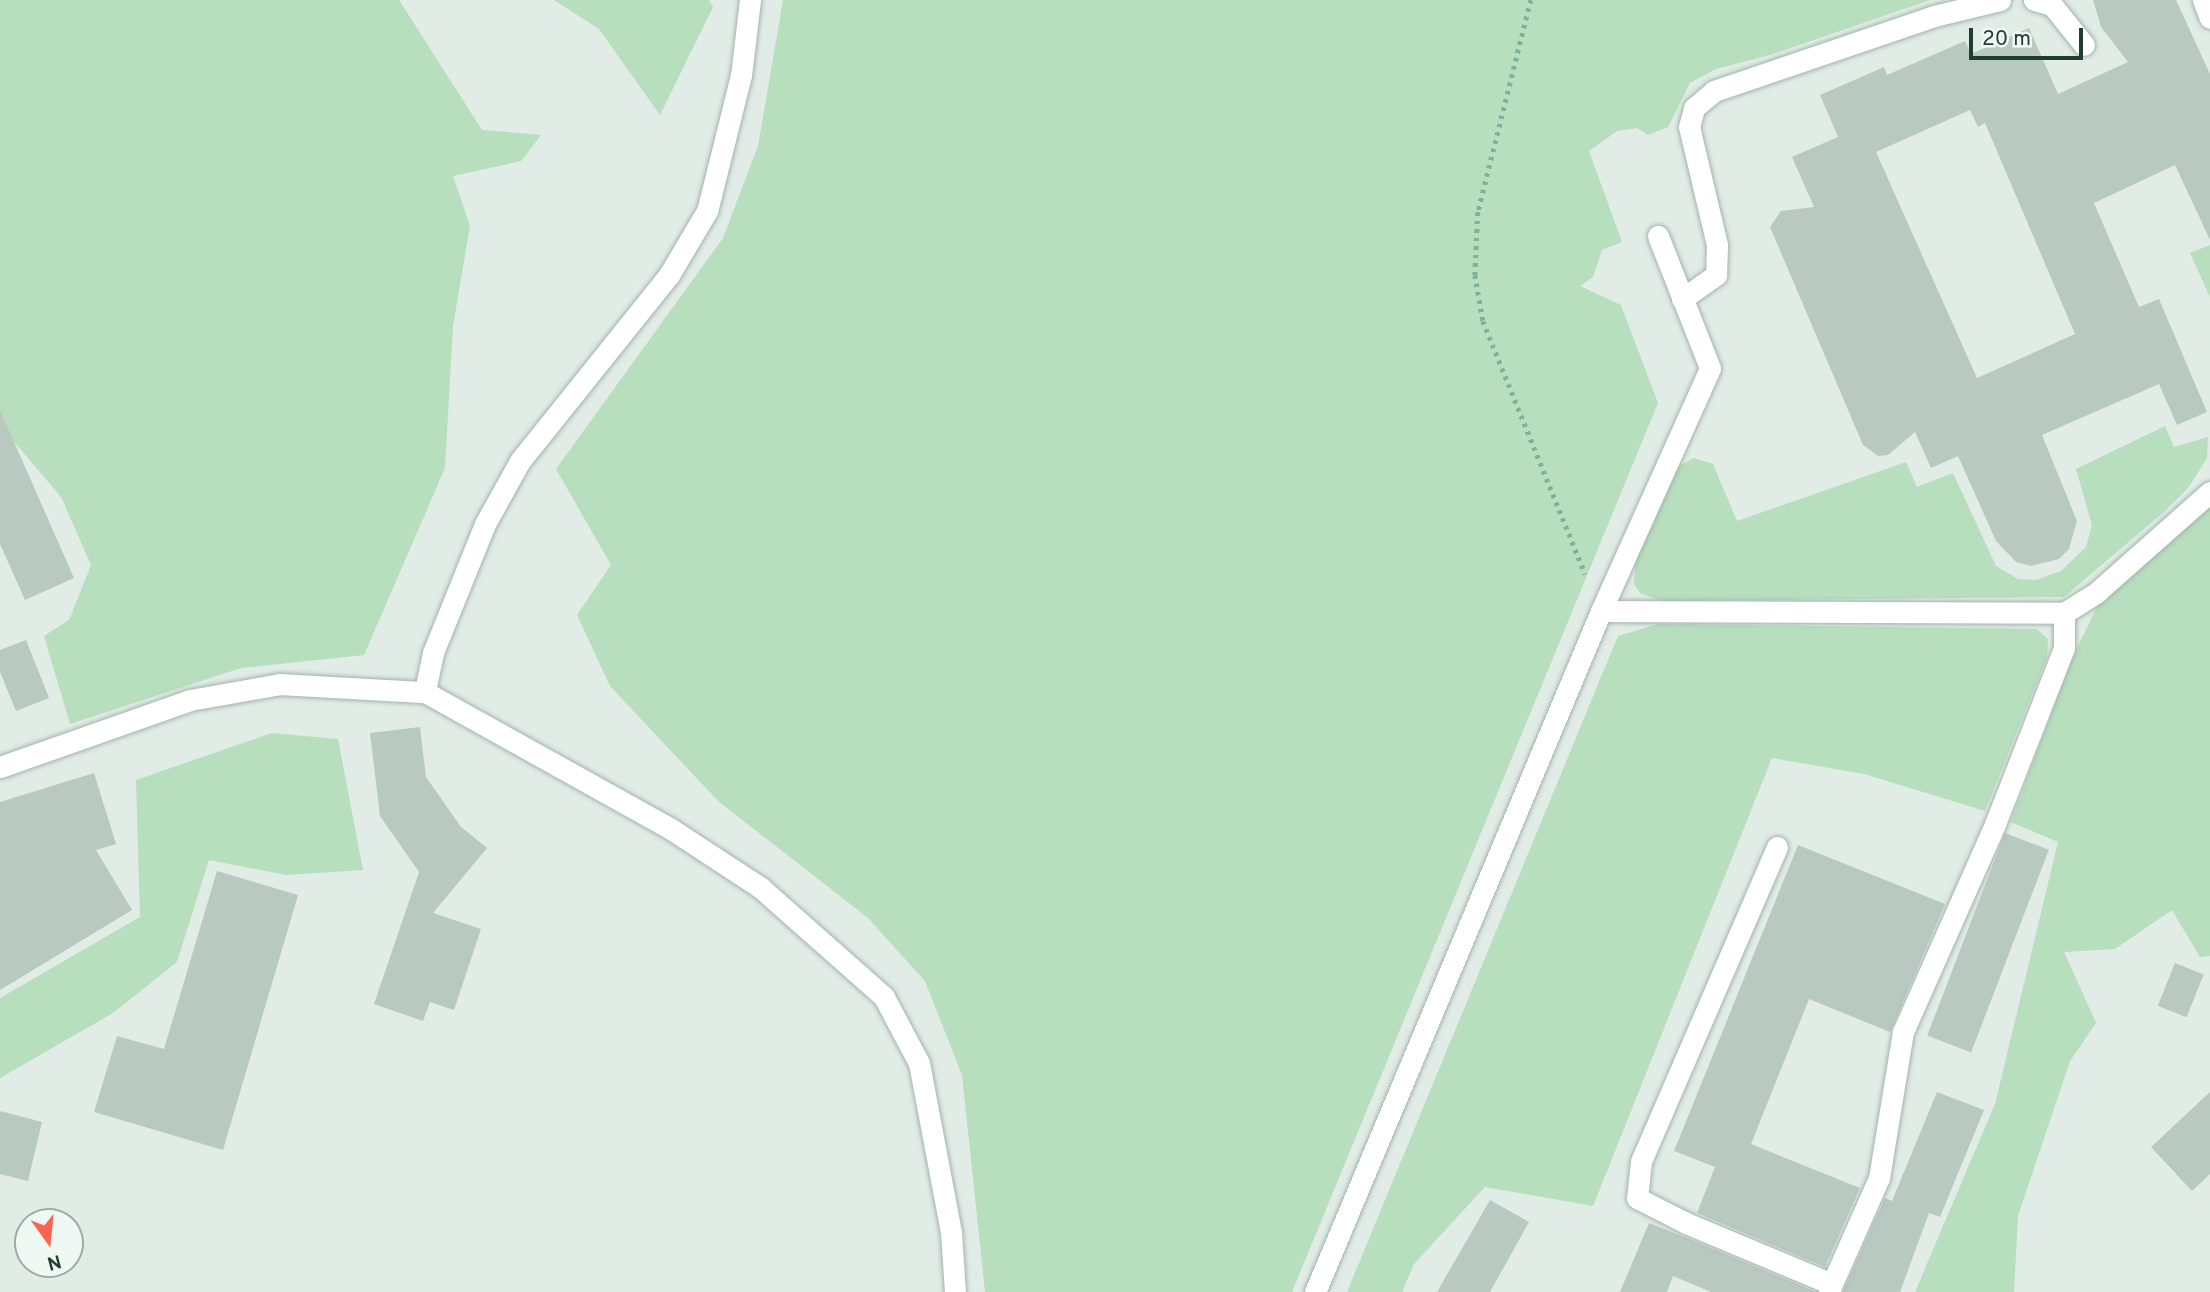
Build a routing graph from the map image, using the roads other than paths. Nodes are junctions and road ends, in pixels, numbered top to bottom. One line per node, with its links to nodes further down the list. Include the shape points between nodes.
1 (750, 0): 12 (street, via 741,75 707,211 668,275 520,461 480,537 433,653)
2 (2000, 0): 8 (street, via 1934,16 1714,91 1694,108 1689,127 1717,245 1716,275)
3 (2034, 0): 6 (street, via 2052,5)
4 (2203, 0): 5 (street)
5 (2210, 18)
6 (2084, 45)
7 (1658, 236): 8 (street)
8 (1682, 299): 10 (street, via 1710,369)
9 (2210, 492): 11 (street, via 2097,592)
10 (1601, 611): 11 (street); 17 (street)
11 (2064, 613): 15 (street, via 2064,648 1995,824 1903,1032 1879,1178)
12 (425, 692): 13 (street, via 280,684 190,700); 16 (street, via 671,829 761,888 884,997 919,1063 951,1232)
13 (0, 766)
14 (1777, 847): 15 (street, via 1641,1161 1637,1198)
15 (1830, 1288)
16 (955, 1292)
17 (1315, 1292)

